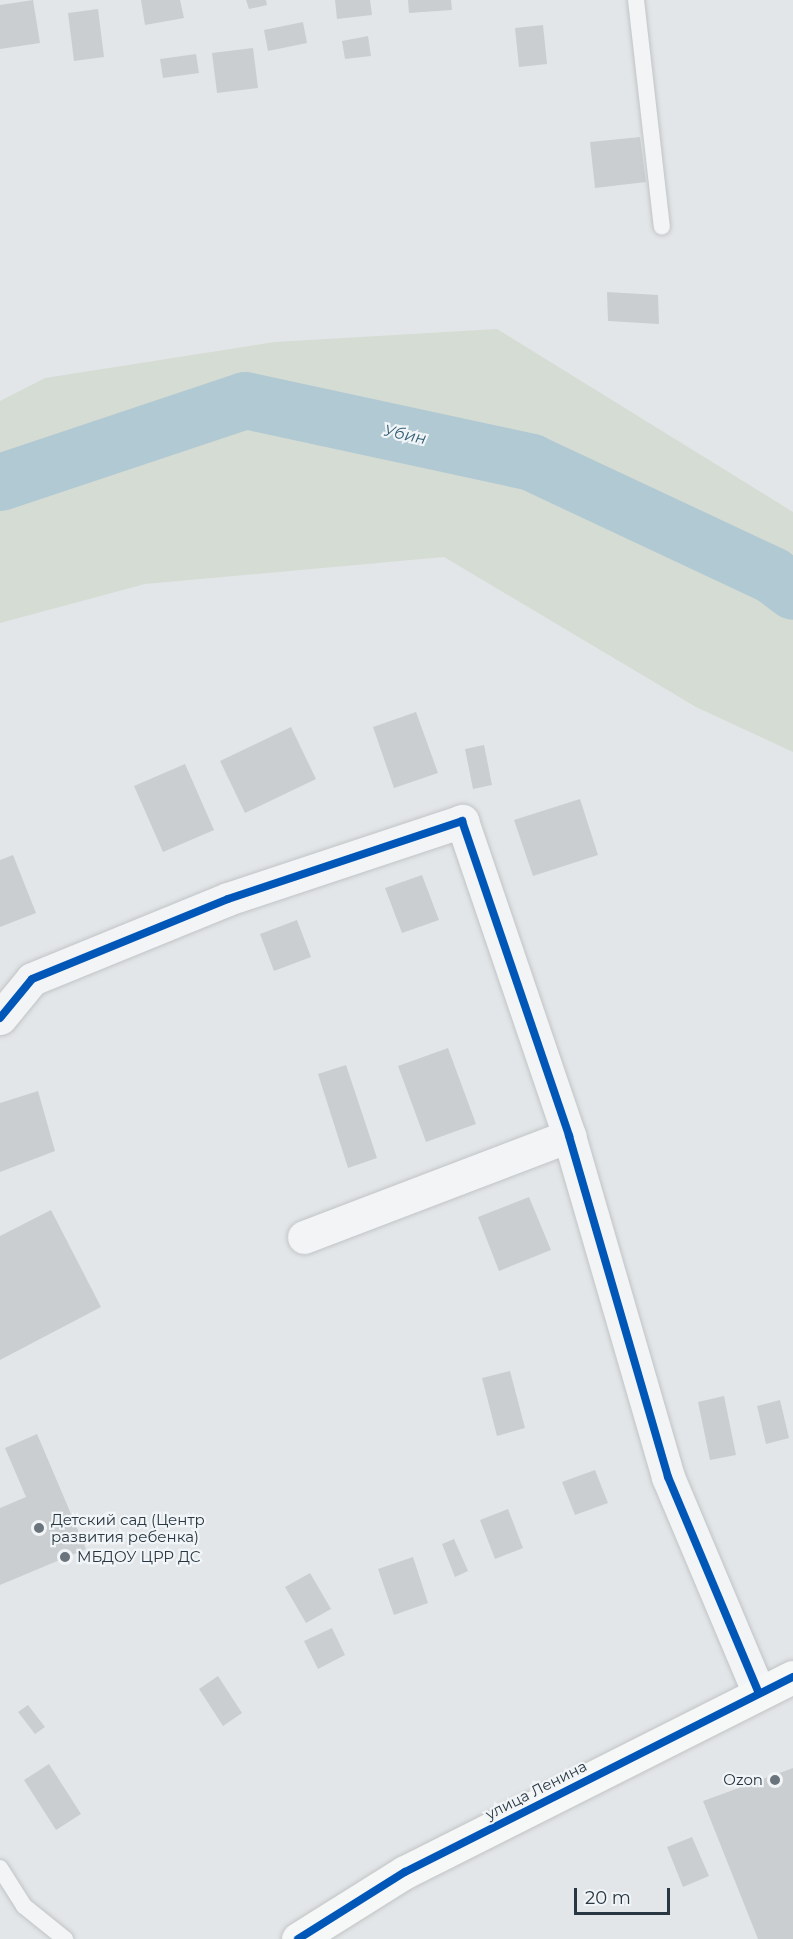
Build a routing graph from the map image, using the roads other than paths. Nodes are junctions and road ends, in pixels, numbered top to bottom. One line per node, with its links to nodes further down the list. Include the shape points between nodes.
1 (636, 0): 2 (lane)
2 (662, 227)
3 (0, 1018): 4 (street, via 32,979 228,898 462,821)
4 (568, 1136): 5 (street); 7 (street, via 668,1477)
5 (304, 1237)
6 (793, 1677): 7 (street, улица Ленина)
7 (759, 1693): 10 (street, улица Ленина, via 405,1872)
8 (0, 1868): 9 (lane, via 24,1906)
9 (65, 1939)
10 (298, 1939)

